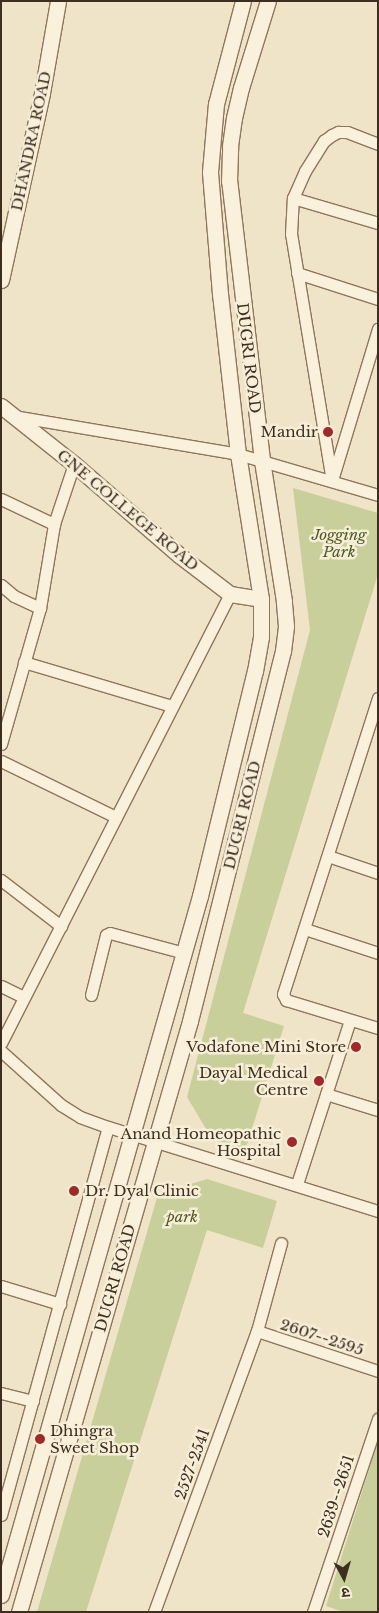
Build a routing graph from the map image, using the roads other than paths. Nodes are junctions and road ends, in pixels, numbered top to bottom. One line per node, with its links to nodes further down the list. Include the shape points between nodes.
1 (58, 1): 8 (street, DHANDRA ROAD, via 42,93)
2 (243, 1): 12 (street, DUGRI ROAD, via 216,104 210,172)
3 (268, 1): 13 (street, DUGRI ROAD, via 234,118 229,182)
4 (378, 144): 5 (street, via 347,132 332,135 324,141 305,170)
5 (293, 198): 6 (street); 7 (street, via 291,228)
6 (378, 224)
7 (297, 273): 9 (street); 15 (street)
8 (1, 280)
9 (378, 299)
10 (378, 329): 15 (street)
11 (7, 411): 12 (street); 14 (street, GNE COLLEGE ROAD)
12 (238, 454): 13 (street); 21 (street, DUGRI ROAD)
13 (262, 460): 15 (street); 47 (street, DUGRI ROAD, via 284,601 286,626 283,650 190,1021)
14 (74, 464): 18 (street); 20 (street, GNE COLLEGE ROAD, via 179,556)
15 (332, 481): 16 (street)
16 (378, 495)
17 (1, 499): 18 (street)
18 (54, 524): 22 (street)
19 (1, 585): 22 (street, via 14,596)
20 (230, 594): 21 (street, GNE COLLEGE ROAD); 25 (street)
21 (261, 599): 35 (street, DUGRI ROAD, via 261,637 256,671)
22 (40, 608): 23 (street)
23 (24, 662): 25 (street); 26 (street)
24 (378, 698): 29 (street)
25 (172, 706): 28 (street)
26 (1, 744)
27 (1, 761): 28 (street)
28 (116, 818): 32 (street)
29 (328, 856): 30 (street); 33 (street)
30 (378, 873)
31 (1, 880): 32 (street)
32 (61, 926): 38 (street)
33 (305, 929): 34 (street); 39 (street, via 284,998)
34 (378, 952)
35 (184, 953): 37 (street, via 110,933 106,935); 46 (street, DUGRI ROAD)
36 (1, 986): 38 (street)
37 (92, 996)
38 (24, 998): 41 (street)
39 (350, 1020): 40 (street); 43 (street)
40 (378, 1028)
41 (1, 1043)
42 (1, 1051): 45 (street, via 61,1105 80,1117)
43 (326, 1094): 44 (street); 48 (street)
44 (378, 1110)
45 (108, 1127): 46 (street); 52 (street)
46 (133, 1133): 47 (street); 59 (street, DUGRI ROAD)
47 (155, 1140): 48 (street); 61 (street, DUGRI ROAD)
48 (297, 1184): 49 (street)
49 (378, 1211)
50 (281, 1243): 53 (street, 2527-2541)
51 (1, 1286): 52 (street)
52 (60, 1304): 56 (street)
53 (257, 1331): 54 (street, 2607--2595); 60 (street, 2527-2541)
54 (378, 1371)
55 (1, 1393): 56 (street)
56 (33, 1401): 58 (street)
57 (378, 1419): 62 (street, 2639--2651)
58 (2, 1510)
59 (1, 1595)
60 (155, 1609)
61 (19, 1612)
62 (313, 1612)

